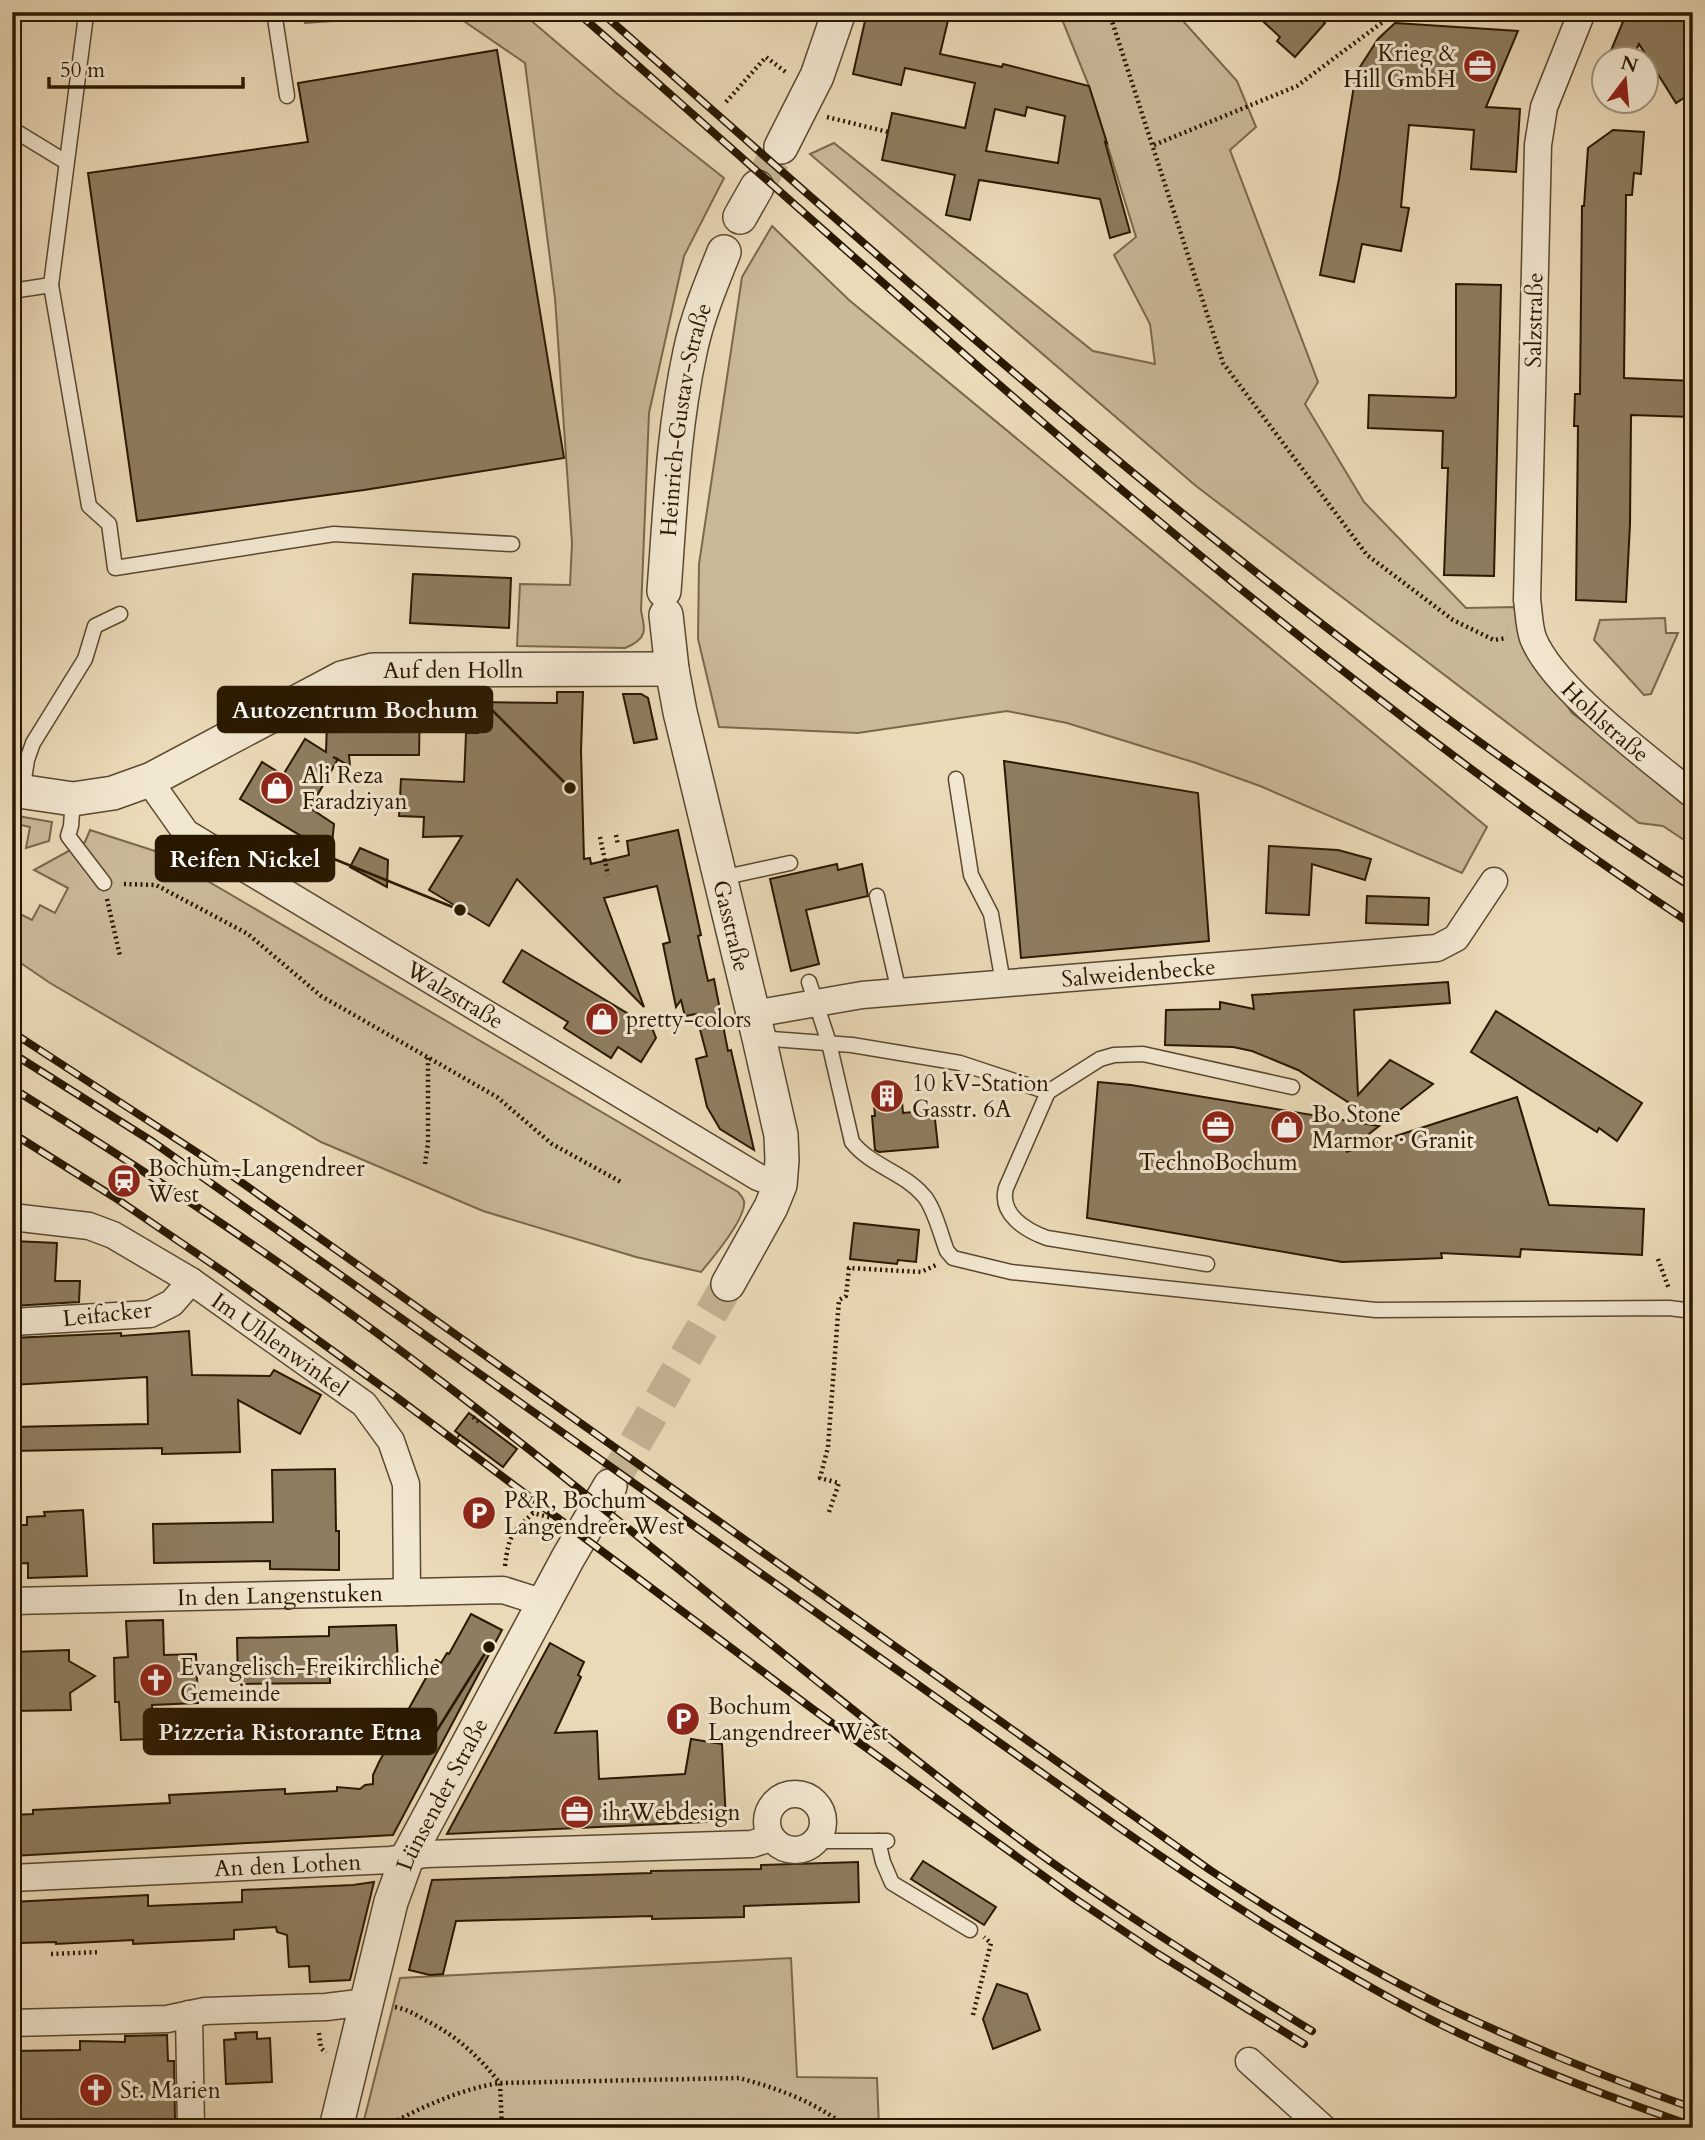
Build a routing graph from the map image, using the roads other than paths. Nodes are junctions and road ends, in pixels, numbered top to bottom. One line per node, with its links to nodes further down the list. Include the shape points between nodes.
1 (102, 12): 8 (lane, via 86,15)
2 (274, 12): 5 (lane)
3 (839, 12): 7 (street, via 817,76)
4 (1582, 12): 16 (street, Salzstraße, via 1544,107 1538,145 1527,600)
5 (287, 96)
6 (12, 129): 8 (lane)
7 (781, 147)
8 (66, 162): 12 (lane)
9 (757, 187): 10 (street)
10 (740, 217)
11 (724, 252): 17 (street, Heinrich-Gustav-Straße, via 690,351 676,432 665,603)
12 (51, 285): 13 (lane); 14 (lane, via 89,506 109,524 115,568 334,534)
13 (12, 291)
14 (512, 544)
15 (120, 614): 20 (lane, via 95,626 85,659 33,743)
16 (1532, 636): 21 (street, Hohlstraße, via 1564,683)
17 (672, 669): 18 (street, Auf den Holln, via 373,670 342,678); 24 (street, Gasstraße)
18 (152, 779): 22 (street, Auf den Holln, via 113,793); 35 (street, Walzstraße, via 186,833 734,1163)
19 (956, 779): 28 (lane, via 971,875 991,914)
20 (17, 791): 22 (street, Auf den Holln)
21 (1693, 794)
22 (73, 799): 26 (lane, via 68,836)
23 (790, 863): 24 (lane)
24 (719, 879): 31 (street, Gasstraße)
25 (1494, 881): 28 (street, Salweidenbecke, via 1456,938 1437,948)
26 (104, 883)
27 (877, 896): 29 (lane)
28 (1003, 983): 29 (street, Salweidenbecke)
29 (899, 992): 30 (street, Salweidenbecke)
30 (811, 993): 31 (street, Salweidenbecke); 32 (lane)
31 (756, 1026): 32 (lane); 35 (street, Gasstraße, via 781,1135)
32 (829, 1043): 34 (lane, via 960,1063); 40 (lane, via 852,1142 926,1197 953,1258 1011,1272 1377,1310)
33 (1292, 1087): 34 (lane, via 1143,1054 1100,1059)
34 (1048, 1092): 37 (lane, via 1006,1188 1003,1198 1008,1212 1030,1232 1047,1238)
35 (779, 1185): 39 (street)
36 (12, 1217): 38 (street, Im Uhlenwinkel, via 89,1226)
37 (1207, 1264)
38 (191, 1281): 41 (street, Leifacker, via 172,1303 150,1314); 43 (street, Im Uhlenwinkel, via 364,1404 378,1421 391,1441 406,1484)
39 (728, 1284)
40 (1693, 1311)
41 (12, 1322)
42 (610, 1486): 45 (street, Lünsender Straße)
43 (407, 1592): 44 (street, In den Langenstuken); 45 (street, In den Langenstuken, via 503,1590)
44 (12, 1601)
45 (544, 1604): 48 (street, Lünsender Straße)
46 (771, 1838): 47 (street, An den Lothen, via 788,1849 807,1848); 47 (street, via 766,1817 776,1800 795,1793 813,1800 823,1816); 48 (street, An den Lothen, via 752,1844)
47 (816, 1841): 50 (lane, via 883,1841 883,1862 892,1883)
48 (407, 1858): 49 (street, An den Lothen); 51 (street, Lünsender Straße, via 391,1902)
49 (12, 1878)
50 (970, 1930)
51 (367, 2002): 52 (street); 56 (street, Lünsender Straße)
52 (189, 2014): 53 (street, via 167,2019); 55 (street)
53 (12, 2023)
54 (1250, 2061): 57 (street)
55 (191, 2128)
56 (336, 2128)
57 (1323, 2128)

